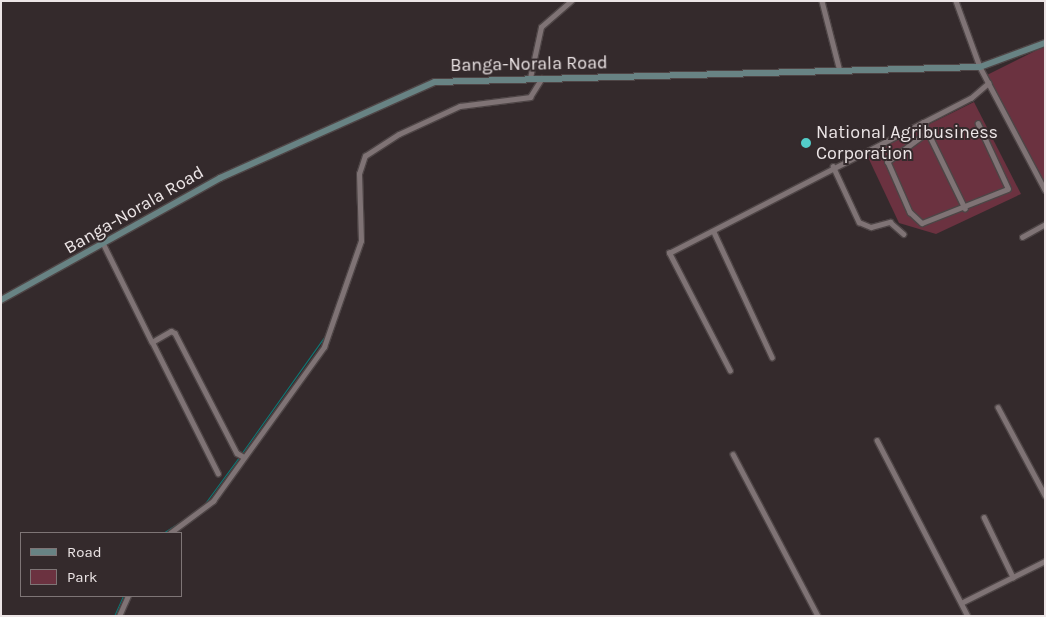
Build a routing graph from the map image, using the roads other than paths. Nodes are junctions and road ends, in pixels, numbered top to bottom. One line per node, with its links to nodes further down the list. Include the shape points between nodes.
1 (571, 1): 7 (street, via 541,27)
2 (822, 1): 6 (street)
3 (956, 1): 5 (street)
4 (1045, 43): 5 (main road, Banga-Norala Road)
5 (980, 67): 6 (main road, Banga-Norala Road); 9 (street)
6 (840, 71): 8 (main road, Banga-Norala Road)
7 (530, 78): 8 (main road, Banga-Norala Road); 20 (main road, Banga-Norala Road, via 449,80 424,86 229,174)
8 (542, 78): 28 (street, via 530,97 460,106 399,134 365,156 358,174 361,241 333,327 315,362)
9 (988, 83): 10 (street, via 979,93); 14 (street)
10 (923, 122): 12 (street); 13 (street)
11 (978, 124): 15 (street, via 1009,186 1002,194)
12 (927, 133): 15 (street); 15 (street, via 888,162 910,212 917,221 928,223)
13 (834, 166): 17 (street); 18 (street, via 859,222 866,226 890,222)
14 (1045, 190)
15 (965, 208)
16 (1045, 224): 19 (street)
17 (714, 232): 23 (street); 24 (street, via 670,252)
18 (904, 234)
19 (1022, 237)
20 (104, 245): 21 (main road, Banga-Norala Road); 22 (street)
21 (1, 300)
22 (152, 342): 28 (street, via 171,331 175,333 237,453); 29 (street)
23 (772, 357)
24 (730, 372)
25 (998, 407): 30 (street)
26 (877, 440): 36 (street)
27 (733, 454): 38 (street)
28 (244, 457): 32 (street, via 206,508)
29 (218, 474)
30 (1045, 495)
31 (984, 517): 34 (street)
32 (171, 532)
33 (1045, 561): 34 (street)
34 (1013, 577): 36 (street)
35 (128, 597): 37 (street)
36 (961, 603): 39 (street)
37 (119, 616)
38 (818, 616)
39 (968, 616)

